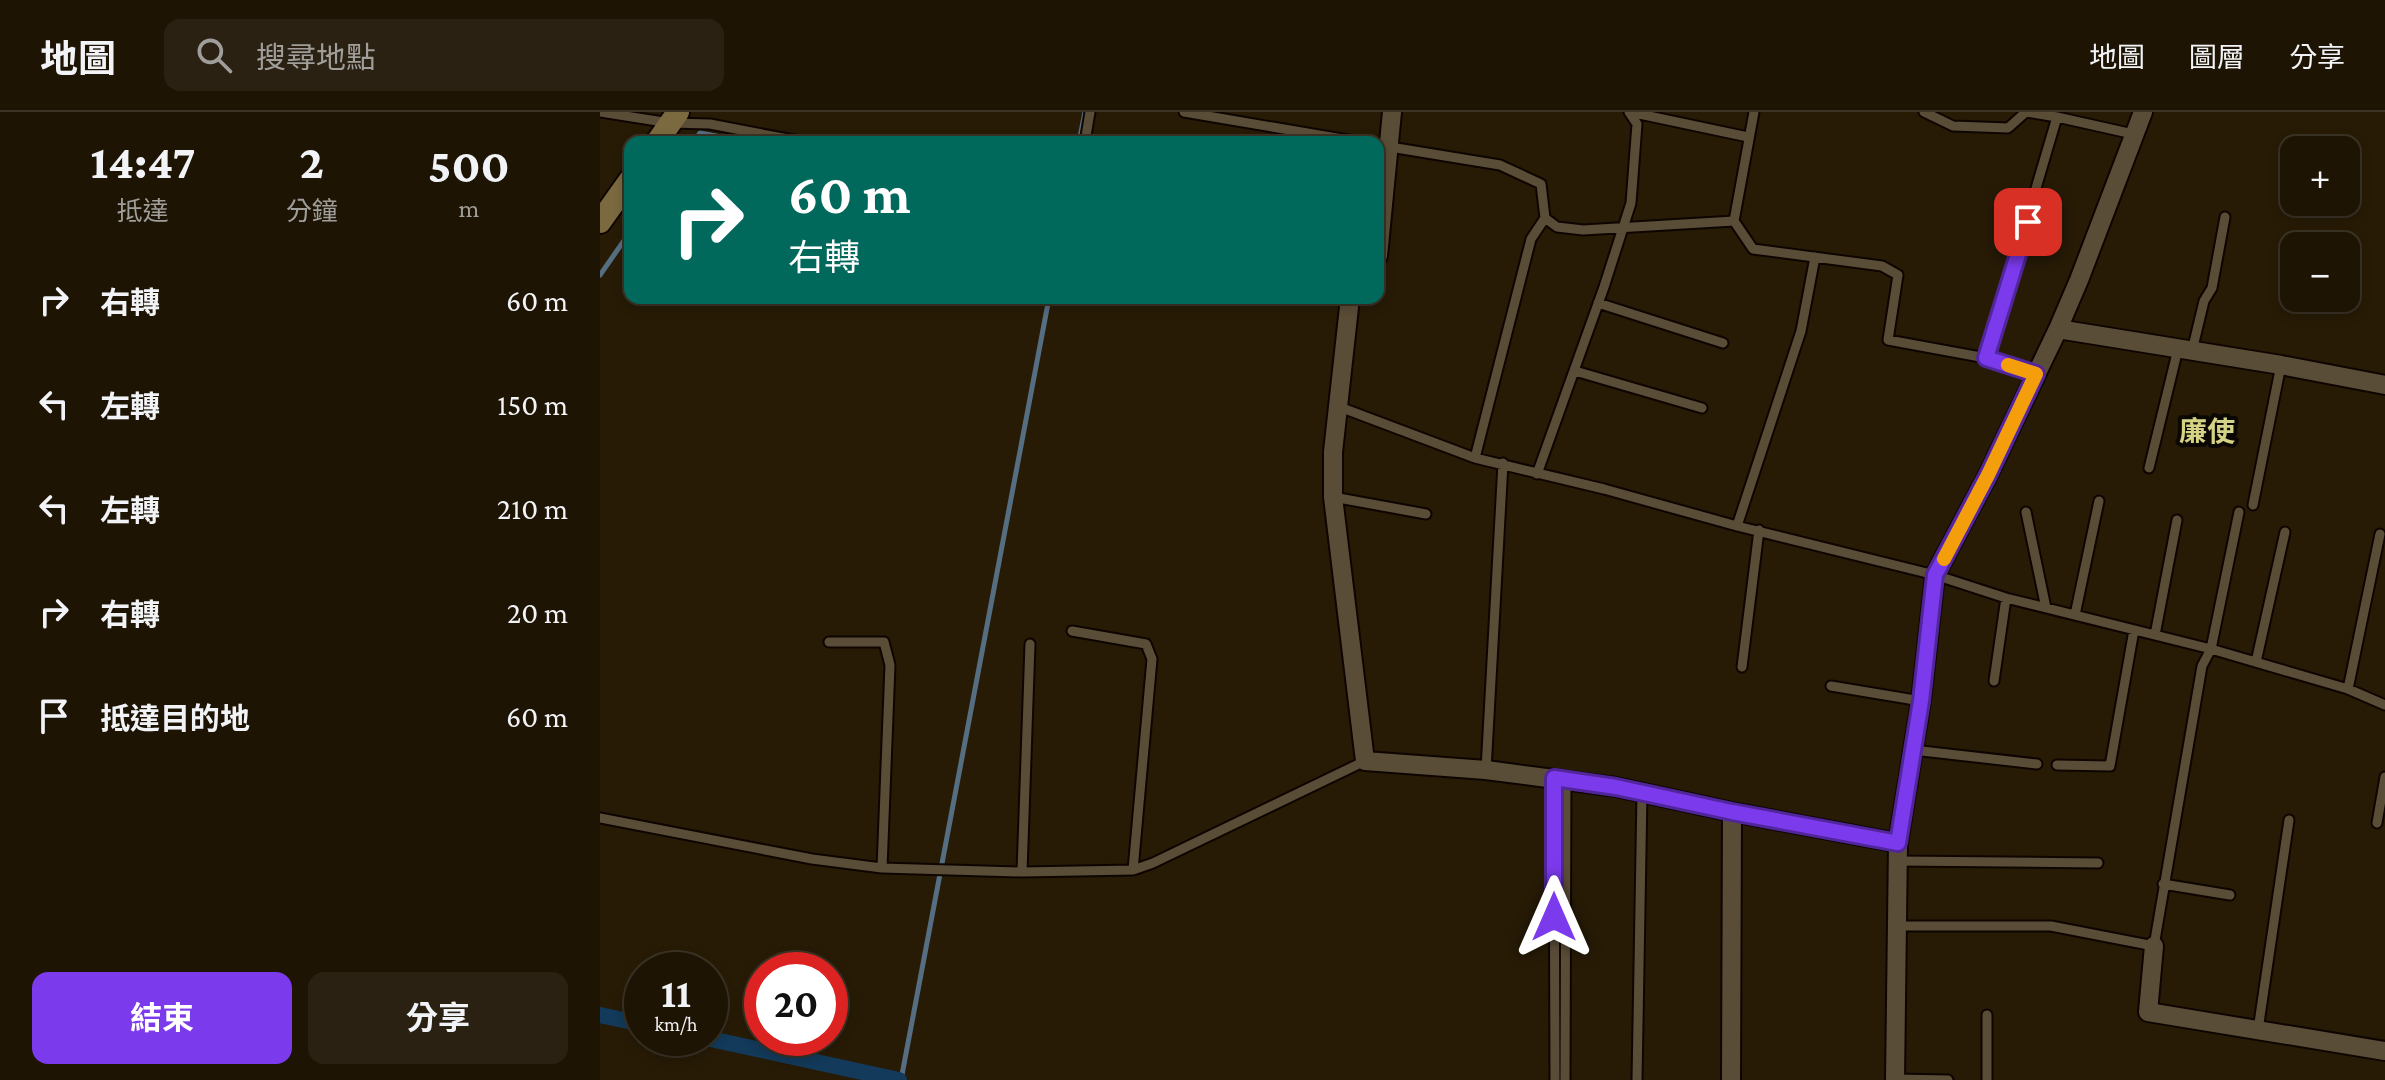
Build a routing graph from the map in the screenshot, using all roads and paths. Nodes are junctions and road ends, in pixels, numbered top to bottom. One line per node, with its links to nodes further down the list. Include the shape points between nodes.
1 (600, 112): 9 (lane)
2 (1090, 112): 14 (lane)
3 (1184, 112): 15 (lane)
4 (1392, 112): 17 (street)
5 (1629, 112): 16 (lane); 24 (lane, via 1637,124)
6 (1754, 112): 16 (lane)
7 (1924, 112): 10 (lane, via 1953,126 1994,128 2008,128 2026,112)
8 (2143, 112): 11 (street)
9 (674, 117): 12 (main road); 13 (lane)
10 (2057, 117): 11 (lane); 31 (lane)
11 (2133, 134): 28 (street)
12 (661, 136)
13 (773, 136)
14 (1086, 136)
15 (1325, 136)
16 (1748, 137): 22 (lane)
17 (1384, 142)
18 (1384, 146): 21 (lane, via 1500,165 1541,184)
19 (624, 188): 23 (main road)
20 (2225, 217): 30 (lane, via 2212,288)
21 (1545, 218): 24 (lane, via 1557,227); 38 (lane, via 1531,239)
22 (1734, 221): 24 (lane); 25 (lane, via 1753,249)
23 (600, 222)
24 (1624, 229): 26 (lane)
25 (1815, 257): 31 (lane, via 1882,266 1898,275 1888,340); 49 (lane, via 1801,331)
26 (1598, 303): 29 (lane); 33 (lane)
27 (1349, 304): 36 (street)
28 (2058, 329): 30 (street); 34 (street)
29 (1723, 343)
30 (2185, 350): 32 (street); 40 (lane)
31 (1986, 358): 34 (lane)
32 (2281, 365): 35 (street); 44 (lane)
33 (1575, 371): 37 (lane); 41 (lane)
34 (2036, 374): 53 (street)
35 (2384, 381)
36 (1337, 406): 38 (lane); 42 (street)
37 (1702, 408)
38 (1475, 458): 39 (lane)
39 (1503, 463): 41 (lane); 74 (lane)
40 (2149, 468)
41 (1537, 474): 49 (lane)
42 (1333, 497): 47 (lane); 71 (street)
43 (2099, 501): 56 (lane)
44 (2253, 505)
45 (2026, 512): 55 (lane)
46 (2239, 512): 62 (lane)
47 (1426, 514)
48 (2177, 520): 59 (lane)
49 (1737, 526): 50 (lane)
50 (1759, 530): 53 (lane); 64 (lane)
51 (2285, 532): 63 (lane)
52 (2380, 534): 67 (lane)
53 (1935, 575): 54 (lane); 68 (street)
54 (2006, 598): 55 (lane); 65 (lane)
55 (2046, 608): 56 (lane)
56 (2075, 615): 57 (lane)
57 (2134, 630): 59 (lane); 73 (lane, via 2110,766)
58 (1072, 631): 85 (lane, via 1146,644 1152,659)
59 (2155, 635): 62 (lane)
60 (829, 642): 84 (lane, via 884,642 890,665)
61 (1030, 644): 86 (lane)
62 (2211, 649): 63 (lane); 87 (lane, via 2202,666)
63 (2256, 662): 67 (lane)
64 (1742, 667)
65 (1994, 681)
66 (1831, 686): 68 (lane)
67 (2348, 689): 69 (lane)
68 (1921, 701): 70 (street)
69 (2385, 705)
70 (1912, 750): 72 (lane); 82 (street)
71 (1365, 761): 74 (street); 85 (lane)
72 (2037, 764)
73 (2057, 765)
74 (1486, 770): 76 (street)
75 (2385, 777): 81 (lane)
76 (1560, 779): 77 (street); 95 (lane); 96 (lane)
77 (1642, 793): 78 (street); 97 (lane)
78 (1732, 812): 82 (street); 98 (street)
79 (600, 818): 84 (lane)
80 (2289, 820): 92 (lane)
81 (2377, 823)
82 (1897, 852): 83 (lane); 89 (street)
83 (2098, 863)
84 (882, 868): 86 (lane)
85 (1133, 870): 86 (lane)
86 (1022, 872)
87 (2163, 884): 88 (lane); 90 (lane)
88 (2230, 895)
89 (1896, 926): 90 (lane, via 2051,926); 94 (street)
90 (2154, 946): 92 (street, via 2148,1012)
91 (1987, 1015): 100 (lane)
92 (2258, 1030): 93 (street)
93 (2385, 1051)
94 (1895, 1079): 99 (lane)
95 (1555, 1080)
96 (1565, 1080)
97 (1637, 1080)
98 (1731, 1080)
99 (1948, 1080)
100 (1987, 1080)

